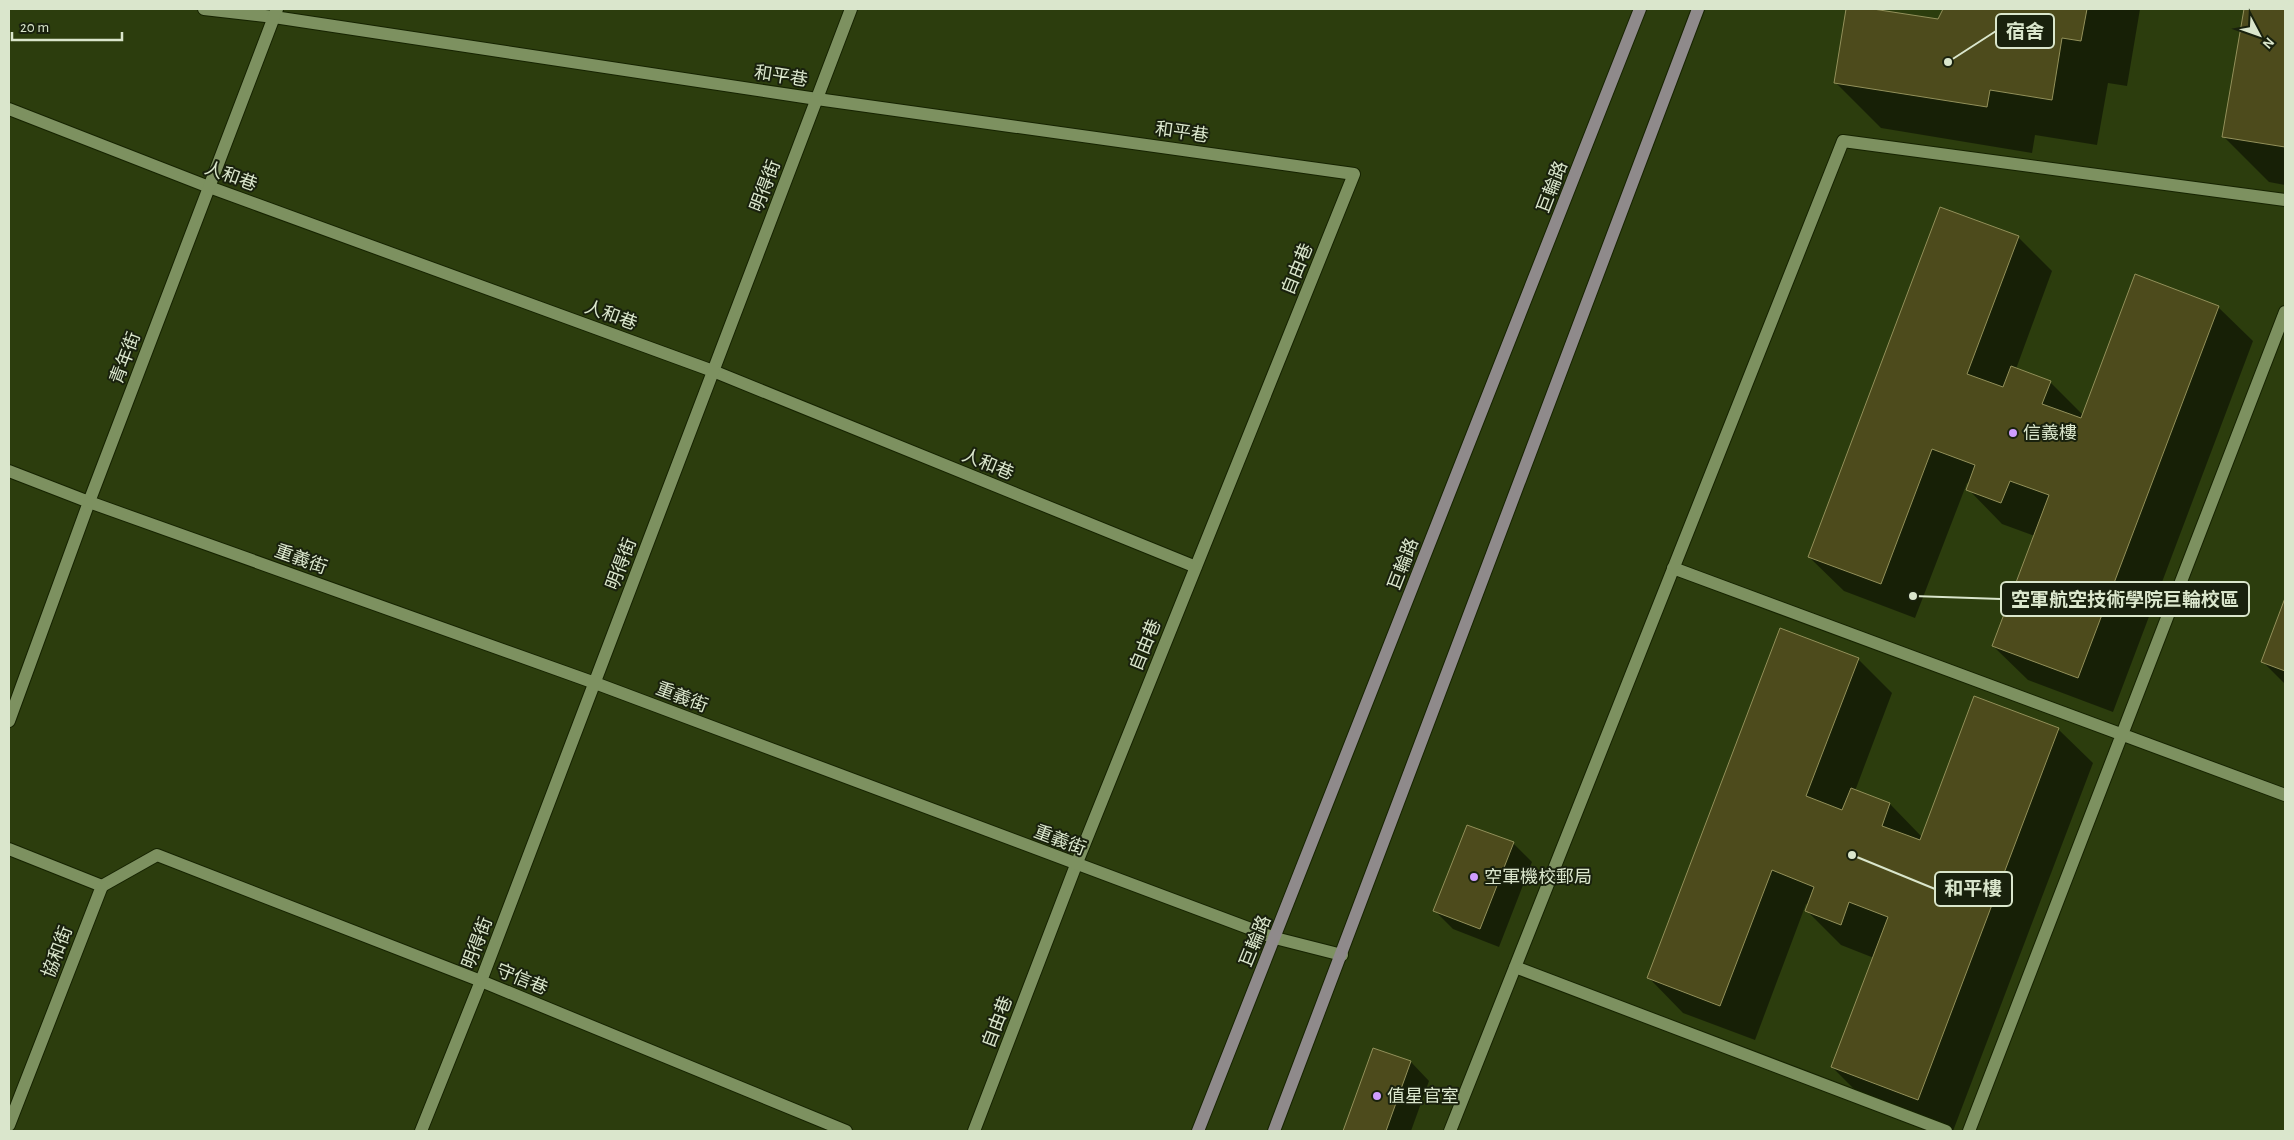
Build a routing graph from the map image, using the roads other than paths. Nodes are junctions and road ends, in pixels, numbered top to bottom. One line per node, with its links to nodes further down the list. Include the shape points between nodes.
1 (204, 9): 5 (street, 和平巷)
2 (851, 9): 6 (street, 明得街)
3 (1640, 9): 24 (street, 巨輪路)
4 (1698, 9): 25 (street)
5 (275, 13): 6 (street, 和平巷); 9 (street, 青年街)
6 (816, 99): 8 (street, 和平巷); 12 (street, 明得街)
7 (9, 109): 9 (street, 人和巷)
8 (1354, 174): 15 (street, 自由巷)
9 (209, 187): 12 (street, 人和巷); 14 (street, 青年街)
10 (2285, 200): 16 (street, via 1843,141)
11 (2285, 312): 19 (street)
12 (713, 371): 15 (street, 人和巷); 17 (street, 明得街)
13 (9, 471): 14 (street, 重義街)
14 (89, 502): 17 (street, 重義街); 18 (street, 青年街)
15 (1196, 567): 22 (street, 自由巷)
16 (1673, 568): 19 (street); 26 (street)
17 (595, 682): 22 (street, 重義街); 27 (street, 明得街)
18 (9, 721)
19 (2123, 735): 20 (street); 36 (street)
20 (2285, 795)
21 (9, 849): 23 (street)
22 (1076, 865): 24 (street, 重義街); 31 (street, 自由巷)
23 (102, 886): 27 (street, 守信巷, via 157,854); 28 (street, 協和街)
24 (1275, 938): 25 (street, 重義街); 32 (street, 巨輪路)
25 (1342, 955): 33 (street)
26 (1515, 967): 34 (street); 35 (street)
27 (481, 981): 29 (street, 明得街); 30 (street, 守信巷)
28 (9, 1125)
29 (421, 1131)
30 (846, 1131)
31 (974, 1131)
32 (1198, 1131)
33 (1274, 1131)
34 (1450, 1131)
35 (1946, 1131)
36 (1970, 1131)

